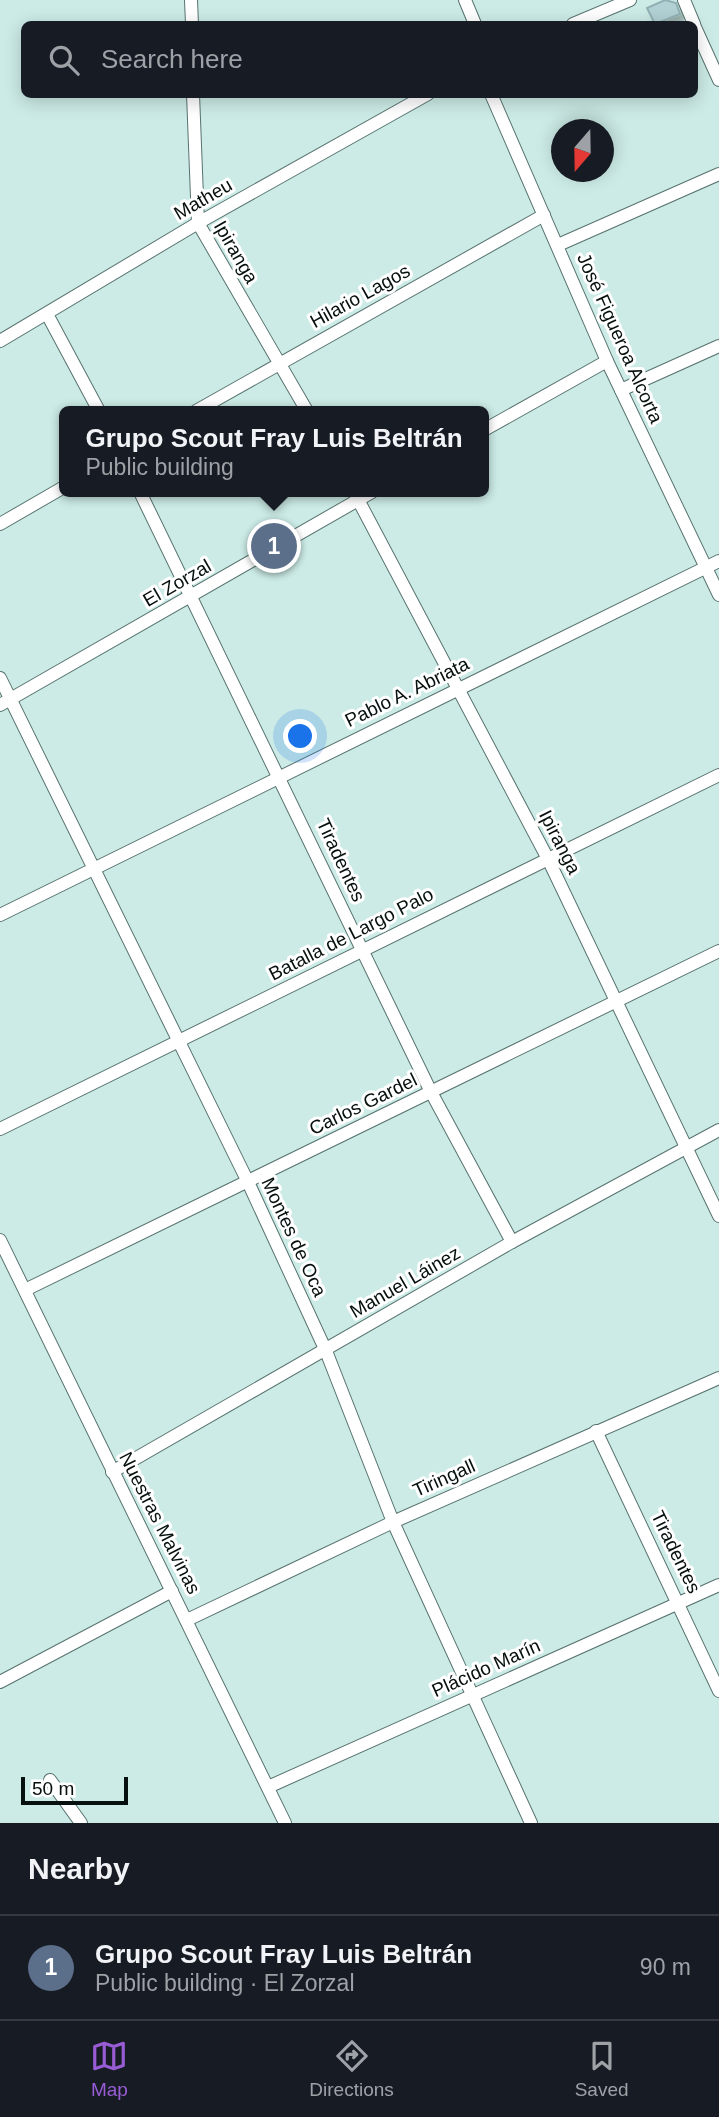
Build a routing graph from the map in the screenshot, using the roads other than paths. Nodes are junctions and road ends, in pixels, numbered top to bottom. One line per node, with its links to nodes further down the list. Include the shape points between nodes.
1 (191, 0): 5 (street)
2 (465, 0): 6 (street)
3 (630, 0): 7 (street)
4 (684, 0): 8 (street)
5 (192, 21)
6 (474, 21)
7 (580, 21)
8 (692, 21)
9 (698, 34): 10 (street)
10 (719, 80)
11 (193, 98): 16 (street, Ipiranga)
12 (421, 98): 16 (street, Matheu)
13 (493, 98): 15 (street, José Figueroa Alcorta)
14 (719, 173): 17 (street)
15 (544, 215): 17 (street, José Figueroa Alcorta); 22 (street, Hilario Lagos)
16 (198, 223): 18 (street, Matheu); 22 (street, Ipiranga)
17 (558, 245): 21 (street, José Figueroa Alcorta)
18 (47, 314): 19 (street, Matheu); 24 (street)
19 (0, 341)
20 (719, 346): 23 (street)
21 (607, 361): 23 (street, José Figueroa Alcorta); 27 (street)
22 (279, 363): 25 (street, Hilario Lagos); 26 (street, Ipiranga)
23 (621, 390): 34 (street, José Figueroa Alcorta)
24 (96, 406)
25 (204, 406)
26 (304, 406)
27 (489, 427)
28 (59, 490): 32 (street)
29 (142, 497): 36 (street, Tiradentes)
30 (354, 497): 36 (street, El Zorzal)
31 (357, 497): 38 (street, Ipiranga)
32 (0, 524)
33 (719, 561): 34 (street, Pablo A. Abriata)
34 (706, 567): 35 (street, José Figueroa Alcorta); 38 (street, Pablo A. Abriata)
35 (719, 595)
36 (191, 597): 39 (street, El Zorzal); 41 (street, Tiradentes)
37 (0, 678): 39 (street, Montes de Oca)
38 (458, 689): 41 (street, Pablo A. Abriata); 42 (street, Ipiranga)
39 (5, 702): 43 (street, Montes de Oca)
40 (719, 775): 42 (street, Batalla de Largo Palo)
41 (280, 776): 43 (street, Pablo A. Abriata); 45 (street, Tiradentes)
42 (548, 859): 45 (street, Batalla de Largo Palo); 47 (street, Ipiranga)
43 (94, 867): 44 (street, Pablo A. Abriata); 48 (street, Montes de Oca)
44 (0, 915)
45 (362, 950): 48 (street, Batalla de Largo Palo); 49 (street, Tiradentes)
46 (719, 951): 47 (street, Carlos Gardel)
47 (617, 1001): 49 (street, Carlos Gardel); 52 (street, Ipiranga)
48 (179, 1043): 50 (street, Batalla de Largo Palo); 53 (street, Montes de Oca)
49 (431, 1092): 53 (street, Carlos Gardel); 56 (street, Tiradentes)
50 (0, 1129)
51 (719, 1130): 52 (street, Manuel Láinez)
52 (686, 1147): 54 (street, Ipiranga); 56 (street, Manuel Láinez)
53 (248, 1182): 57 (street, Carlos Gardel); 58 (street, Montes de Oca)
54 (719, 1216)
55 (0, 1240): 57 (street, Nuestras Malvinas)
56 (512, 1242): 58 (street, Manuel Láinez)
57 (25, 1290): 61 (street, Nuestras Malvinas)
58 (326, 1351): 61 (street, Manuel Láinez); 62 (street, Montes de Oca)
59 (719, 1378): 60 (street, Tiringall)
60 (596, 1431): 62 (street, Tiringall); 65 (street, Tiradentes)
61 (112, 1472): 64 (street, Nuestras Malvinas)
62 (393, 1522): 66 (street, Tiringall); 69 (street, Montes de Oca)
63 (719, 1585): 65 (street, Plácido Marín)
64 (172, 1591): 66 (street, Nuestras Malvinas); 67 (street)
65 (679, 1603): 68 (street, Tiradentes); 69 (street, Plácido Marín)
66 (187, 1620): 71 (street, Nuestras Malvinas)
67 (0, 1682)
68 (719, 1691)
69 (470, 1696): 71 (street, Plácido Marín); 74 (street, Montes de Oca)
70 (50, 1780): 72 (street)
71 (268, 1787): 73 (street, Nuestras Malvinas)
72 (81, 1823)
73 (285, 1823)
74 (531, 1823)

